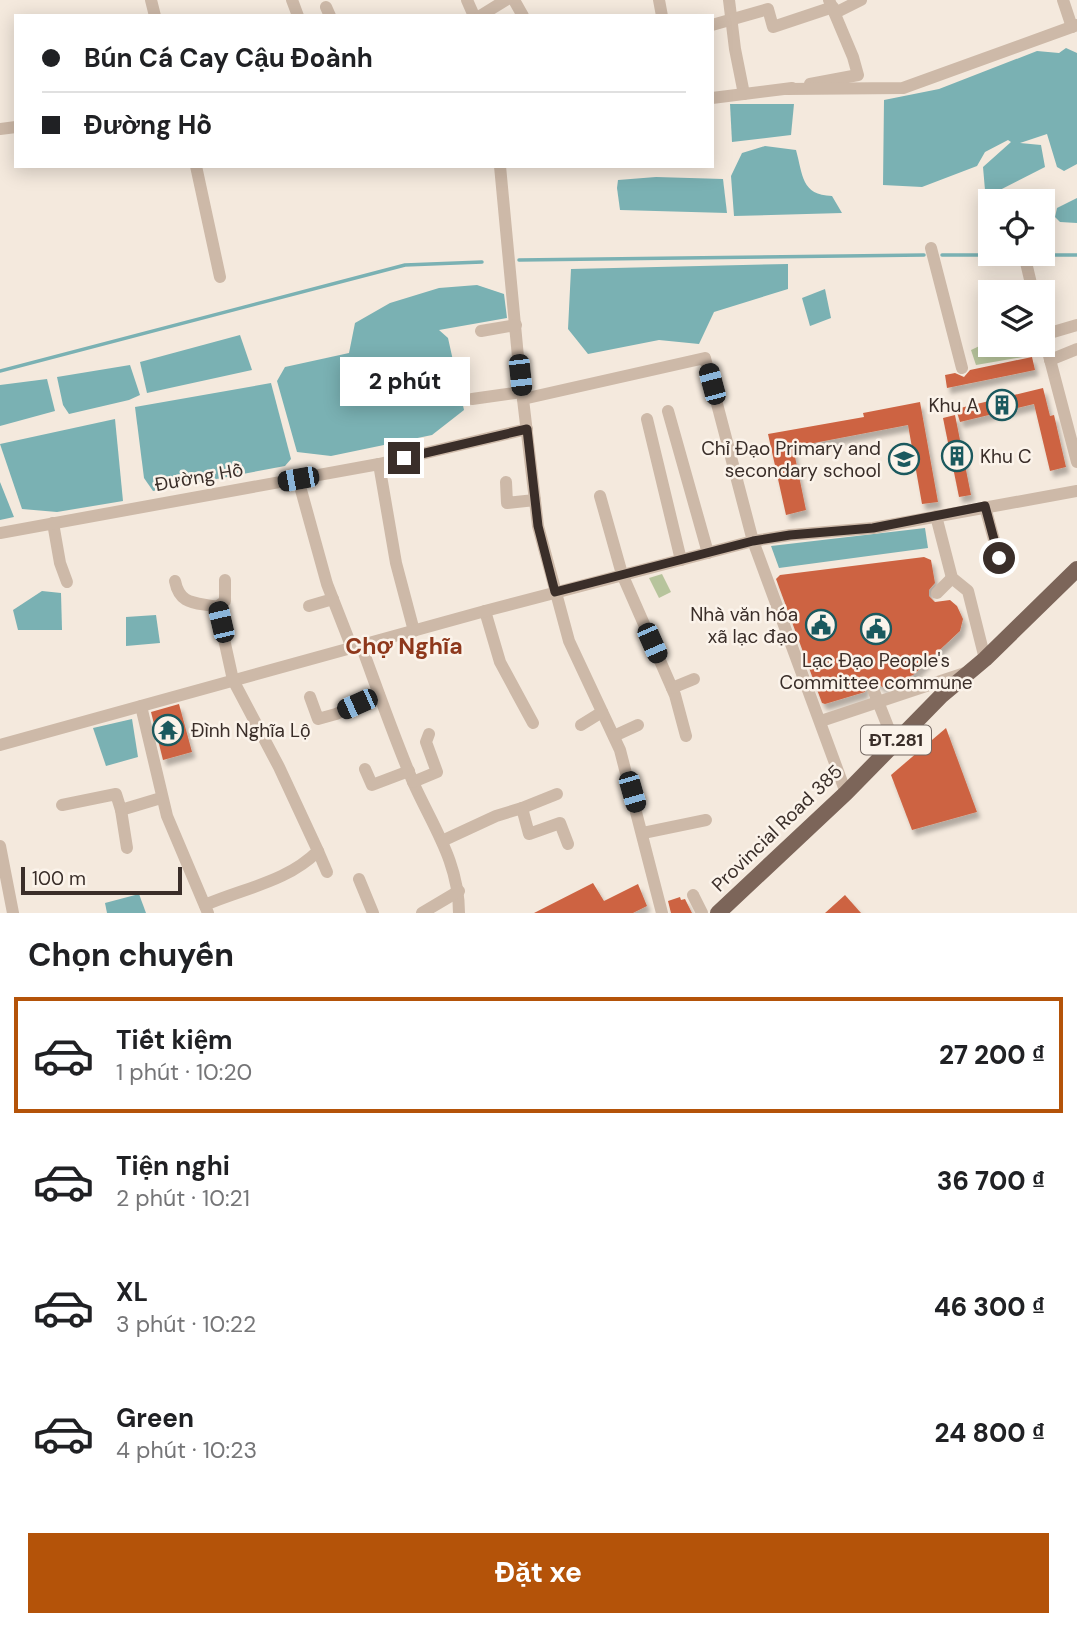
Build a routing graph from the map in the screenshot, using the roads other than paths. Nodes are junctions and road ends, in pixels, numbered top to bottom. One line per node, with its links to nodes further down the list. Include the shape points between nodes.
1 (506, 0): 6 (street)
2 (729, 0): 7 (street)
3 (860, 0): 5 (street)
4 (1063, 0): 9 (street)
5 (832, 7): 7 (street, via 773,27 768,9); 10 (street)
6 (483, 14)
7 (732, 19): 8 (street); 13 (street)
8 (714, 24)
9 (1074, 26): 12 (street, via 917,85)
10 (858, 75): 11 (street); 12 (street)
11 (786, 89): 12 (street); 13 (street)
12 (859, 89)
13 (744, 94): 14 (street)
14 (714, 98)
15 (195, 168): 18 (street)
16 (500, 168): 19 (street)
17 (931, 248): 26 (street)
18 (220, 277)
19 (516, 325): 21 (street); 27 (street)
20 (1077, 325): 22 (street)
21 (481, 331)
22 (1055, 331)
23 (1077, 349): 25 (street)
24 (1049, 357): 25 (street)
25 (1050, 360): 32 (street)
26 (962, 368)
27 (523, 396): 28 (street); 31 (street); 43 (street, via 705,358)
28 (472, 399)
29 (668, 411): 44 (street)
30 (648, 419): 46 (street)
31 (527, 429): 33 (street, Đường Hồ); 38 (street)
32 (1077, 462)
33 (379, 464): 34 (street, Đường Hồ); 59 (street, via 396,563)
34 (298, 479): 41 (street, Đường Hồ); 55 (street)
35 (506, 482): 38 (street, via 507,503)
36 (1077, 491): 39 (street, via 1021,496)
37 (600, 496): 48 (street)
38 (535, 500): 53 (street)
39 (985, 506): 40 (street); 45 (street)
40 (936, 516): 43 (street, via 873,528 840,524); 49 (street)
41 (53, 523): 42 (street, Đường Hồ); 52 (street)
42 (0, 533)
43 (753, 541): 44 (street); 72 (street)
44 (708, 553): 46 (street)
45 (999, 558)
46 (681, 560): 48 (street)
47 (1077, 569): 61 (main road, Provincial Road 385 / ĐT.281)
48 (622, 575): 53 (street); 65 (street)
49 (953, 578): 54 (street); 61 (street, via 968,591)
50 (226, 580): 57 (street, via 225,601)
51 (175, 581): 57 (street, via 177,593 188,601)
52 (67, 582)
53 (555, 592): 58 (street); 71 (street, via 569,641)
54 (937, 593)
55 (333, 598): 56 (street); 60 (street)
56 (309, 606)
57 (217, 607): 64 (street)
58 (485, 611): 59 (street); 73 (street, via 495,652)
59 (414, 631): 60 (street)
60 (356, 647): 64 (street); 67 (street)
61 (985, 659): 62 (main road, Provincial Road 385 / ĐT.281)
62 (969, 671): 69 (street); 79 (main road, Provincial Road 385 / ĐT.281)
63 (694, 679): 65 (street)
64 (233, 680): 70 (street); 95 (street)
65 (672, 688): 78 (street)
66 (873, 690): 69 (street)
67 (379, 695): 68 (street, via 318,719); 82 (street)
68 (310, 697)
69 (879, 702): 72 (street); 79 (street)
70 (142, 706): 80 (street); 85 (street)
71 (602, 712): 74 (street); 77 (street)
72 (821, 721): 83 (street)
73 (533, 723)
74 (582, 725)
75 (638, 725): 77 (street)
76 (429, 734): 82 (street, via 426,743 437,772)
77 (614, 736): 90 (street)
78 (686, 736)
79 (894, 742): 83 (main road, Provincial Road 385 / ĐT.281)
80 (0, 745)
81 (365, 769): 82 (street, via 372,785)
82 (411, 777): 91 (street)
83 (846, 793): 107 (main road, Provincial Road 385 / ĐT.281)
84 (558, 794): 87 (street)
85 (161, 798): 88 (street); 100 (street)
86 (62, 805): 88 (street, via 116,794)
87 (522, 808): 91 (street); 92 (street, via 529,834 560,823)
88 (121, 810): 94 (street)
89 (706, 820): 90 (street)
90 (643, 833): 105 (street)
91 (442, 841): 98 (street)
92 (568, 844)
93 (0, 846): 101 (street)
94 (127, 848)
95 (318, 851): 96 (street); 100 (street, via 280,878 236,891)
96 (327, 872)
97 (359, 879): 102 (street)
98 (459, 891): 103 (street); 104 (street)
99 (693, 895): 106 (street)
100 (207, 909)
101 (13, 913)
102 (373, 913)
103 (422, 913)
104 (459, 913)
105 (662, 913)
106 (702, 913)
107 (718, 913)

